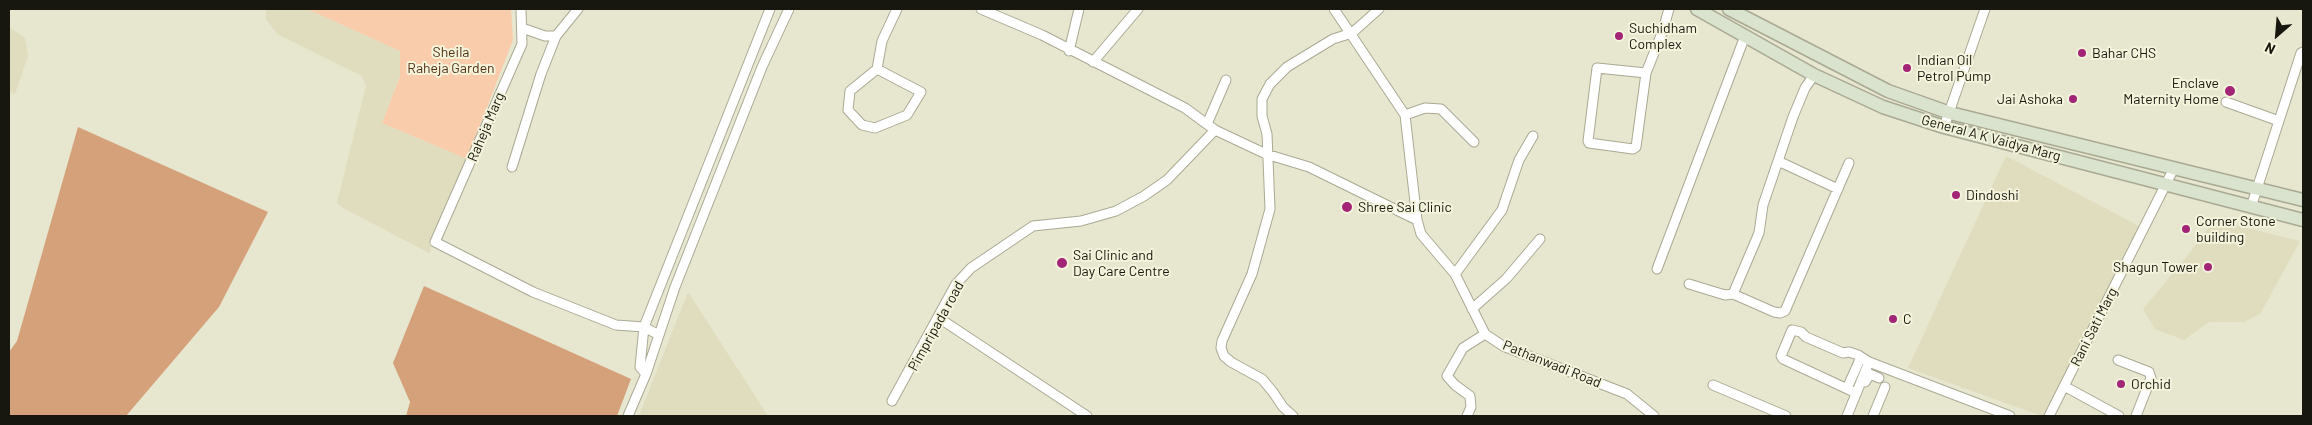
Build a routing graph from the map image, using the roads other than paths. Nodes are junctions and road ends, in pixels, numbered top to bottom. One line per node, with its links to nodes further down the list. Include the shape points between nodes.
1 (521, 9): 15 (street, Raheja Marg)
2 (578, 9): 17 (street)
3 (770, 9): 54 (street)
4 (789, 9): 56 (street, via 762,67)
5 (897, 9): 22 (street, via 882,41)
6 (981, 9): 19 (street, via 1042,35)
7 (1079, 9): 19 (street)
8 (1138, 9): 21 (street)
9 (1334, 9): 16 (street)
10 (1379, 9): 16 (street)
11 (1669, 9): 23 (street)
12 (1697, 9): 18 (main road, General A K Vaidya Marg)
13 (1729, 9): 27 (main road, General A K Vaidya Marg, via 1888,91)
14 (1985, 9): 27 (street)
15 (522, 28): 17 (street, via 545,36); 54 (street, Raheja Marg, via 522,44 435,242 533,292 616,325)
16 (1352, 33): 28 (street); 35 (street, via 1333,39 1287,67 1270,84 1262,99)
17 (556, 36): 38 (street)
18 (1745, 36): 24 (main road, General A K Vaidya Marg); 48 (street)
19 (1069, 51): 21 (street)
20 (2303, 52): 29 (street)
21 (1093, 62): 30 (street, via 1185,108)
22 (877, 70): 22 (street, via 922,92 907,115 875,128 862,125 848,110 850,91)
23 (1646, 73): 23 (street, via 1636,147 1589,143 1598,68)
24 (1814, 75): 31 (main road, General A K Vaidya Marg, via 1883,107); 36 (street, via 1796,110)
25 (1226, 80): 30 (street)
26 (2226, 102): 29 (street)
27 (1950, 113): 31 (street); 39 (main road, General A K Vaidya Marg)
28 (1405, 115): 34 (street, via 1425,108 1441,109); 45 (street)
29 (2278, 121): 41 (street)
30 (1207, 124): 32 (street)
31 (1944, 127): 40 (main road, General A K Vaidya Marg)
32 (1215, 130): 35 (street); 53 (street, Pimpripada road, via 1168,180 1144,196 1116,211 1081,221 1032,226 986,256 956,284)
33 (1533, 136): 49 (street, via 1519,160 1502,210)
34 (1474, 142)
35 (1266, 154): 45 (street, via 1309,167); 70 (street, via 1270,209 1252,274 1221,348 1231,362 1262,379)
36 (1778, 161): 42 (street); 51 (street, via 1759,233)
37 (1849, 163): 42 (street)
38 (512, 167)
39 (2174, 168): 40 (street, Rani Sati Marg); 41 (main road, General A K Vaidya Marg)
40 (2167, 184): 44 (main road, General A K Vaidya Marg); 65 (street, Rani Sati Marg)
41 (2257, 188): 43 (main road, General A K Vaidya Marg); 44 (street)
42 (1838, 189): 51 (street, via 1786,311 1774,312)
43 (2303, 200)
44 (2251, 207): 46 (main road, General A K Vaidya Marg)
45 (1417, 220): 49 (street, via 1422,234)
46 (2303, 220)
47 (1540, 240): 52 (street, via 1506,280)
48 (1657, 269)
49 (1455, 274): 52 (street)
50 (1689, 284): 51 (street, via 1725,295)
51 (1733, 294)
52 (1472, 309): 55 (street)
53 (938, 318): 67 (street, Pimpripada road); 69 (street)
54 (644, 327): 56 (street); 60 (street, via 640,367)
55 (1485, 334): 71 (street, via 1464,348 1447,376 1470,396); 72 (street, Pathanwadi Road, via 1503,346 1627,394)
56 (659, 335): 60 (street)
57 (1861, 357): 59 (street); 62 (street); 66 (street, via 1843,353 1795,329 1782,356)
58 (2118, 360): 79 (street, via 2149,372 2151,378)
59 (1869, 362): 66 (street); 76 (street)
60 (646, 374): 68 (street)
61 (1879, 378): 74 (street, via 1868,376)
62 (1849, 384)
63 (1713, 385): 73 (street)
64 (1886, 387): 75 (street)
65 (2066, 387): 77 (street, Rani Sati Marg); 78 (street)
66 (1856, 393): 74 (street)
67 (892, 401)
68 (628, 416)
69 (1087, 416)
70 (1293, 416)
71 (1467, 416)
72 (1654, 416)
73 (1786, 416)
74 (1849, 416)
75 (1873, 416)
76 (2010, 416)
77 (2049, 416)
78 (2119, 416)
79 (2136, 416)

